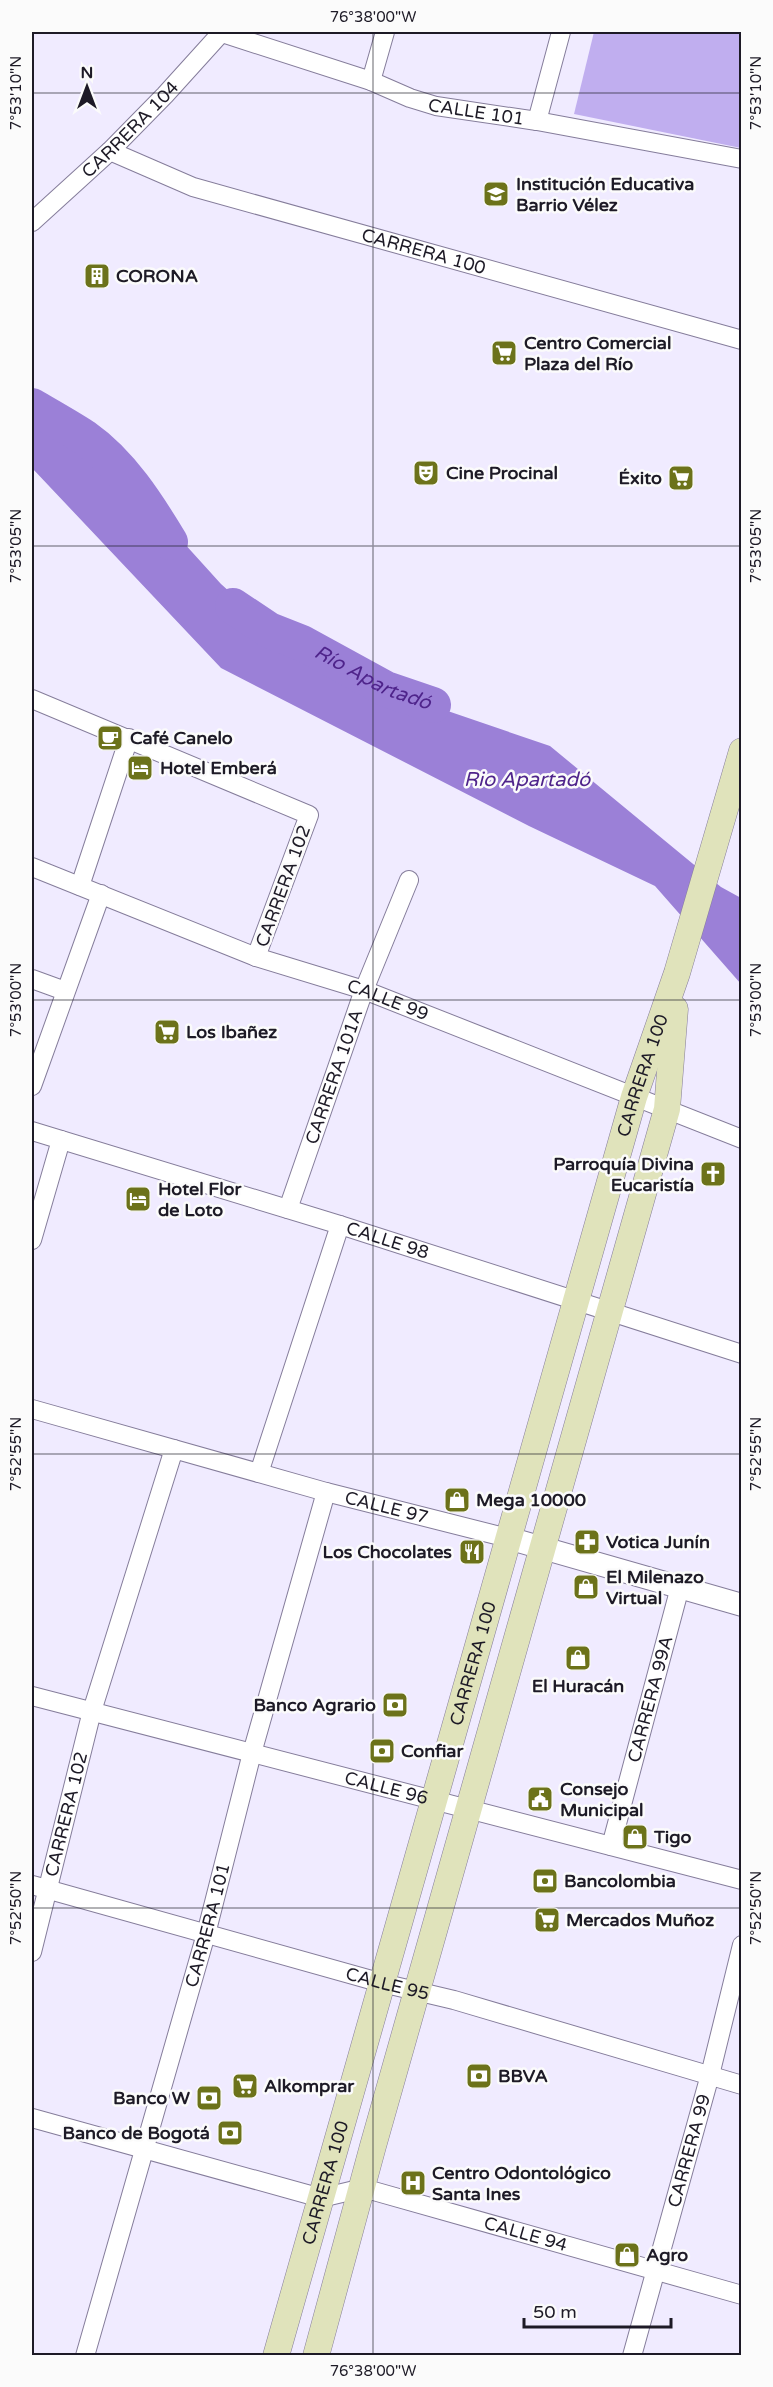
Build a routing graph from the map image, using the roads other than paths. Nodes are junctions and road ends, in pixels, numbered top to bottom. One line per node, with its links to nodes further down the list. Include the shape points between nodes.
1 (220, 32): 4 (street, CALLE 101); 6 (street, CARRERA 104)
2 (385, 32): 4 (street)
3 (561, 32): 5 (street)
4 (371, 81): 5 (street, CALLE 101, via 436,106)
5 (537, 121): 7 (street, CALLE 101)
6 (110, 151): 8 (street, CARRERA 104); 9 (street, CARRERA 100, via 193,187)
7 (741, 159)
8 (32, 222)
9 (741, 340)
10 (32, 699): 11 (street)
11 (129, 738): 15 (street); 17 (street, CARRERA 102, via 309,815)
12 (739, 758): 18 (main road, CARRERA 100)
13 (32, 867): 15 (street, CALLE 99)
14 (409, 880): 20 (street, CARRERA 101A)
15 (80, 886): 16 (street, CALLE 99)
16 (100, 894): 17 (street, CALLE 99); 21 (street)
17 (256, 957): 20 (street, CALLE 99)
18 (677, 973): 23 (main road, CARRERA 100); 24 (main road, CARRERA 100)
19 (32, 979): 21 (street)
20 (364, 990): 23 (street, CALLE 99); 28 (street, CARRERA 101A)
21 (65, 991): 22 (street)
22 (32, 1086)
23 (634, 1097): 24 (street, CALLE 99); 31 (main road, CARRERA 100)
24 (667, 1109): 26 (street, CALLE 99); 32 (main road, CARRERA 100)
25 (32, 1131): 27 (street, CALLE 98)
26 (741, 1139)
27 (61, 1140): 28 (street, CALLE 98); 30 (street)
28 (288, 1209): 29 (street, CALLE 98)
29 (340, 1225): 31 (street, CALLE 98); 36 (street)
30 (32, 1240)
31 (576, 1300): 32 (street, CALLE 98); 38 (main road, CARRERA 100)
32 (610, 1311): 33 (street, CALLE 98); 39 (main road, CARRERA 100)
33 (741, 1354)
34 (32, 1409): 35 (street, CALLE 97)
35 (174, 1449): 36 (street, CALLE 97); 43 (street, CARRERA 102)
36 (259, 1473): 37 (street, CALLE 97)
37 (326, 1491): 38 (street, CALLE 97); 44 (street, CARRERA 101)
38 (508, 1538): 39 (street, CALLE 97); 45 (main road, CARRERA 100)
39 (543, 1548): 40 (street, CALLE 97); 46 (main road, CARRERA 100)
40 (680, 1587): 41 (street, CALLE 97); 47 (street, CARRERA 99A)
41 (741, 1605)
42 (32, 1696): 43 (street, CALLE 96)
43 (92, 1711): 44 (street, CALLE 96); 49 (street, CARRERA 102)
44 (252, 1753): 45 (street, CALLE 96); 50 (street, CARRERA 101)
45 (434, 1800): 46 (street, CALLE 96); 53 (main road, CARRERA 100)
46 (470, 1809): 47 (street, CALLE 96); 54 (main road, CARRERA 100)
47 (611, 1846): 48 (street, CALLE 96)
48 (741, 1880)
49 (40, 1887): 50 (street, CALLE 95); 52 (street, CARRERA 102)
50 (206, 1934): 53 (street, CALLE 95); 58 (street, CARRERA 101)
51 (741, 1945): 55 (street, CARRERA 99)
52 (32, 1952)
53 (382, 1983): 54 (street, CALLE 95); 60 (main road, CARRERA 100)
54 (418, 1991): 55 (street, CALLE 95); 59 (main road, CARRERA 100)
55 (710, 2075): 56 (street, CALLE 95); 61 (street, CARRERA 99)
56 (741, 2085)
57 (32, 2118): 58 (street, CALLE 94)
58 (143, 2149): 60 (street, CALLE 94); 63 (street, CARRERA 101)
59 (363, 2188): 60 (street, CALLE 94); 61 (street, CALLE 94); 65 (main road, CARRERA 100)
60 (321, 2198): 64 (main road, CARRERA 100)
61 (656, 2271): 62 (street, CALLE 94); 66 (street, CARRERA 99)
62 (741, 2295)
63 (84, 2355)
64 (276, 2355)
65 (316, 2355)
66 (632, 2355)

